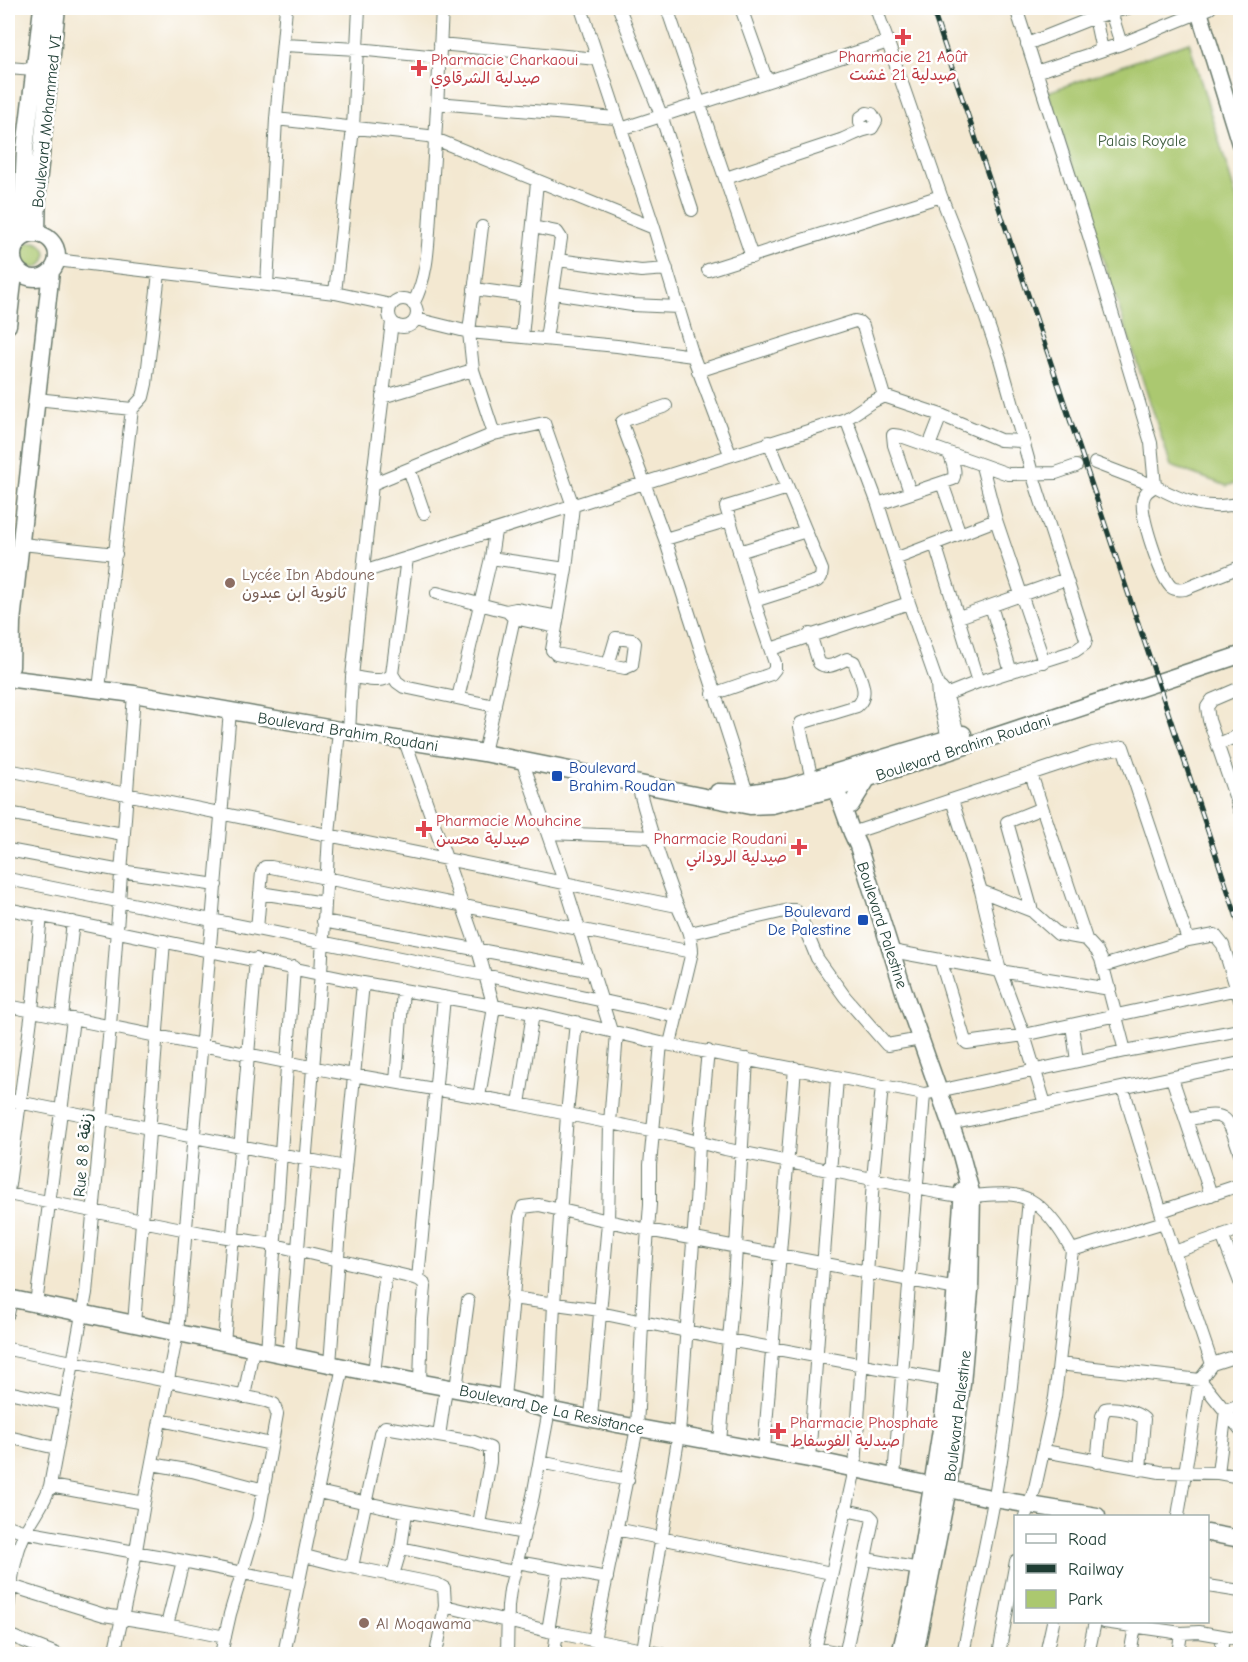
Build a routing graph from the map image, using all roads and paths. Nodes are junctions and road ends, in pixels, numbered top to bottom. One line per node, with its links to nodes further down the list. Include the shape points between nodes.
1 (42, 8): 25 (main road, Boulevard Mohammed VI)
2 (57, 8): 44 (main road, Boulevard Mohammed VI, via 38,183)
3 (286, 8): 19 (street)
4 (359, 8): 20 (street)
5 (442, 8): 22 (street)
6 (619, 8): 30 (street)
7 (668, 8): 29 (street)
8 (741, 8): 27 (street)
9 (876, 8): 16 (street)
10 (1016, 8): 17 (street)
11 (1128, 8): 15 (street)
12 (585, 9): 23 (street)
13 (1202, 9): 18 (street); 36 (main road)
14 (1094, 12): 15 (street); 17 (street); 21 (street)
15 (1111, 12): 18 (street)
16 (888, 42): 27 (street); 39 (street)
17 (1027, 44): 26 (street)
18 (1121, 44): 21 (street)
19 (284, 45): 20 (street); 31 (street)
20 (357, 49): 22 (street); 33 (street)
21 (1102, 50): 26 (street)
22 (440, 51): 23 (street); 28 (street)
23 (597, 59): 32 (street)
24 (8, 68): 25 (street)
25 (34, 70): 45 (main road, Boulevard Mohammed VI)
26 (1036, 72): 93 (street, via 1151,443)
27 (767, 81): 29 (street)
28 (437, 103): 32 (street); 35 (street)
29 (701, 103): 30 (street); 37 (street)
30 (661, 115): 32 (street); 40 (street)
31 (276, 119): 33 (street); 53 (street)
32 (618, 123): 43 (street)
33 (353, 128): 35 (street); 55 (street)
34 (864, 128): 37 (street, via 841,140)
35 (436, 140): 38 (street); 58 (street, via 424,278)
36 (1240, 144)
37 (726, 178): 46 (street)
38 (537, 182): 42 (street); 43 (street)
39 (940, 196): 46 (street); 78 (street, via 1000,359)
40 (692, 210)
41 (482, 227): 54 (street)
42 (533, 227): 47 (street, via 557,232 561,238); 57 (street)
43 (654, 228): 50 (street)
44 (37, 234): 45 (main road); 49 (main road, via 46,237 56,251)
45 (15, 242): 48 (main road)
46 (752, 257): 51 (street)
47 (558, 260): 50 (street, via 641,271); 56 (street)
48 (12, 263): 49 (main road, via 23,275 34,278 46,275); 63 (main road)
49 (53, 266): 52 (street); 72 (main road)
50 (667, 269): 60 (street)
51 (708, 270)
52 (159, 273): 53 (street); 74 (street, via 146,384 143,397)
53 (267, 285): 55 (street)
54 (474, 289): 57 (street); 64 (street)
55 (335, 293): 59 (street)
56 (554, 293): 60 (street); 66 (street)
57 (526, 296): 65 (street)
58 (413, 304): 59 (street, via 402,299); 61 (street)
59 (392, 305): 62 (street)
60 (679, 307): 67 (street)
61 (416, 319): 62 (street, via 405,327); 64 (street)
62 (392, 322): 71 (street)
63 (8, 325)
64 (469, 332): 65 (street); 68 (street)
65 (522, 337): 66 (street)
66 (546, 339): 67 (street)
67 (693, 356): 69 (street)
68 (473, 370): 71 (street); 77 (street)
69 (698, 371): 70 (street, via 855,321 863,326); 81 (street)
70 (884, 396): 75 (street); 76 (street)
71 (382, 397): 91 (street)
72 (36, 399): 74 (street); 106 (main road)
73 (666, 406): 92 (street, via 622,422)
74 (132, 409): 109 (street)
75 (941, 415): 78 (street, via 1000,440); 80 (street)
76 (846, 419): 79 (street); 97 (street)
77 (494, 434): 86 (street); 98 (street, via 544,423)
78 (1023, 441): 87 (street)
79 (769, 442): 81 (street); 94 (street)
80 (929, 446): 82 (street); 95 (street, via 893,435)
81 (730, 454): 92 (street)
82 (950, 455): 84 (street); 90 (street, via 955,478)
83 (1095, 463): 93 (street)
84 (982, 466): 88 (street); 89 (street)
85 (1076, 466): 87 (street, via 1056,473)
86 (409, 469): 91 (street); 99 (street)
87 (1032, 473): 88 (street); 116 (street)
88 (1008, 474): 89 (street)
89 (986, 481): 101 (street)
90 (942, 483): 95 (street); 104 (street)
91 (372, 484): 115 (street)
92 (645, 484): 98 (street); 105 (street)
93 (1155, 486): 96 (street, via 1203,506); 113 (street, via 1146,492 1144,514 1163,574 1172,588 1185,589)
94 (788, 488): 100 (street, via 726,507); 103 (street)
95 (910, 492): 97 (street)
96 (1240, 503)
97 (878, 504): 112 (street)
98 (573, 506): 102 (street); 114 (street)
99 (424, 513)
100 (729, 520): 105 (street); 108 (street)
101 (996, 520): 104 (street); 118 (street)
102 (495, 531): 110 (street); 111 (street)
103 (806, 531): 108 (street); 119 (street, via 822,570 821,577)
104 (960, 534): 107 (street)
105 (664, 539): 140 (street)
106 (22, 544): 109 (street); 134 (main road)
107 (935, 544): 112 (street); 124 (street)
108 (739, 552): 119 (street)
109 (116, 554): 137 (street)
110 (407, 558): 115 (street); 133 (street)
111 (491, 558): 114 (street); 121 (street)
112 (895, 559): 120 (street)
113 (1240, 567)
114 (566, 569): 125 (street)
115 (363, 572): 135 (street)
116 (1066, 579): 118 (street); 130 (street, via 1085,644)
117 (437, 593): 121 (street)
118 (1021, 594): 122 (street); 130 (street)
119 (754, 601): 128 (street)
120 (909, 603): 126 (street); 141 (street)
121 (479, 604): 123 (street); 142 (street)
122 (991, 606): 124 (street); 132 (street)
123 (512, 612): 125 (street); 143 (street)
124 (959, 617): 136 (street)
125 (557, 622): 131 (street, via 553,652)
126 (810, 634): 128 (street); 157 (street, via 821,665 828,667 847,659 854,662 864,693 857,706 801,723)
127 (1240, 644): 148 (main road, Boulevard Brahim Roudani)
128 (771, 649): 140 (street, via 775,669 771,674)
129 (1240, 655): 148 (main road, Boulevard Brahim Roudani, via 1142,689)
130 (1044, 662): 132 (street)
131 (608, 665)
132 (1011, 672): 136 (street)
133 (392, 674): 135 (street, via 383,680); 142 (street, via 404,687)
134 (10, 675): 137 (main road, Boulevard Brahim Roudani)
135 (352, 677): 145 (street)
136 (978, 682): 141 (street)
137 (99, 688): 139 (main road, Boulevard Brahim Roudani)
138 (1240, 688): 149 (street, via 1208,703 1207,712)
139 (134, 694): 144 (main road, Boulevard Brahim Roudani); 158 (street, Rue 8 8 زنقة)
140 (713, 694): 159 (street)
141 (942, 696): 148 (street)
142 (458, 698): 143 (street)
143 (495, 706): 150 (street)
144 (230, 711): 145 (main road, Boulevard Brahim Roudani); 165 (street)
145 (344, 731): 147 (main road, Boulevard Brahim Roudani); 168 (street)
146 (1240, 735): 149 (street)
147 (405, 741): 150 (main road, Boulevard Brahim Roudani); 172 (street)
148 (955, 742): 154 (main road, Boulevard Brahim Roudani); 155 (main road, Boulevard Brahim Roudani)
149 (1218, 744): 163 (street)
150 (484, 753): 151 (main road, Boulevard Brahim Roudani)
151 (522, 760): 156 (main road, Boulevard Brahim Roudani); 166 (street)
152 (8, 770): 158 (street)
153 (1031, 774): 160 (street); 162 (street); 195 (street, via 1123,747)
154 (868, 778): 155 (main road, Boulevard Brahim Roudani); 161 (main road)
155 (838, 780): 157 (main road, Boulevard Brahim Roudani); 161 (main road, Boulevard Palestine)
156 (637, 782): 159 (main road, Boulevard Brahim Roudani, via 681,792); 169 (street)
157 (811, 788): 159 (main road, Boulevard Brahim Roudani, via 772,805); 161 (main road, via 820,799)
158 (126, 795): 165 (street); 167 (street, Rue 8 8 زنقة)
159 (749, 799)
160 (952, 800): 170 (street); 178 (street)
161 (847, 807): 170 (main road, Boulevard Palestine)
162 (1042, 808): 185 (street, via 1006,822); 194 (street)
163 (1240, 811)
164 (8, 813): 167 (street)
165 (222, 813): 168 (street); 177 (street)
166 (548, 833): 169 (street); 176 (street)
167 (123, 834): 173 (street, Rue 8 8 زنقة)
168 (329, 835): 172 (street); 174 (street)
169 (652, 837): 183 (street)
170 (856, 837): 200 (main road, Boulevard Palestine)
171 (8, 850): 173 (street)
172 (447, 860): 176 (street); 182 (street)
173 (121, 871): 177 (street); 180 (street, Rue 8 8 زنقة)
174 (327, 878): 179 (street, via 267,867 262,872); 181 (street); 182 (street)
175 (8, 879): 180 (street)
176 (565, 884): 183 (street); 191 (street)
177 (216, 885): 187 (street)
178 (981, 891): 185 (street); 207 (street)
179 (260, 893): 181 (street); 190 (street)
180 (119, 900): 187 (street); 192 (street, Rue 8 8 زنقة)
181 (324, 903): 188 (street)
182 (461, 905): 191 (street); 198 (street)
183 (677, 906): 193 (street)
184 (8, 909): 186 (street)
185 (1032, 911): 194 (street, via 1058,934)
186 (41, 915): 189 (street); 218 (street)
187 (213, 921): 190 (street); 199 (street)
188 (323, 921): 197 (street); 198 (street)
189 (73, 922): 192 (street); 222 (street)
190 (257, 929): 197 (street)
191 (579, 930): 201 (street); 206 (street)
192 (117, 932): 196 (street); 225 (street, Rue 8 8 زنقة)
193 (690, 933): 201 (street); 230 (street, via 795,910 817,958 879,1044)
194 (1086, 939): 204 (street)
195 (1188, 940): 204 (street); 213 (street, via 1218,937)
196 (164, 941): 199 (street); 228 (street)
197 (322, 944): 208 (street); 209 (street)
198 (478, 950): 206 (street); 209 (street)
199 (210, 951): 202 (street); 231 (street)
200 (892, 951): 203 (street); 230 (main road, Boulevard Palestine)
201 (692, 952): 221 (street)
202 (256, 959): 205 (street); 235 (street)
203 (941, 962): 207 (street); 229 (street, via 966,1042)
204 (1103, 966): 211 (street)
205 (294, 967): 208 (street); 238 (street)
206 (593, 971): 215 (street)
207 (1000, 971): 211 (street); 229 (street)
208 (321, 974): 210 (street); 240 (street)
209 (484, 975): 215 (street); 217 (street)
210 (363, 982): 212 (street); 243 (street)
211 (1110, 989): 220 (street)
212 (403, 990): 214 (street); 246 (street)
213 (1239, 994): 220 (street)
214 (444, 997): 217 (street); 249 (street)
215 (603, 1000): 221 (street); 227 (street)
216 (8, 1006): 218 (street)
217 (494, 1007): 219 (street); 251 (street)
218 (32, 1011): 222 (street); 252 (street)
219 (533, 1013): 223 (street); 253 (street)
220 (1116, 1014): 224 (street); 234 (street)
221 (677, 1017): 232 (street)
222 (67, 1018): 225 (street); 255 (street)
223 (576, 1022): 227 (street); 256 (street)
224 (1072, 1025): 229 (street); 237 (street)
225 (110, 1026): 228 (street); 257 (street, Rue 8 8 زنقة)
226 (1240, 1030): 234 (street)
227 (614, 1032): 232 (street); 259 (street)
228 (157, 1035): 231 (street); 261 (street)
229 (1024, 1035): 242 (street)
230 (921, 1040): 250 (main road, Boulevard Palestine)
231 (202, 1044): 235 (street); 263 (street)
232 (666, 1044): 233 (street); 262 (street)
233 (708, 1051): 236 (street); 264 (street)
234 (1125, 1051): 237 (street)
235 (248, 1054): 238 (street); 265 (street)
236 (747, 1059): 241 (street); 266 (street)
237 (1077, 1061): 242 (street)
238 (287, 1062): 240 (street); 268 (street)
239 (1240, 1063): 245 (street)
240 (313, 1067): 243 (street); 269 (street)
241 (795, 1068): 244 (street); 270 (street)
242 (1035, 1070): 250 (street); 254 (street)
243 (354, 1075): 246 (street); 271 (street)
244 (837, 1078): 247 (street); 272 (street)
245 (1172, 1078): 248 (street); 258 (street)
246 (396, 1082): 249 (street)
247 (882, 1086): 250 (street); 273 (street)
248 (1123, 1088): 254 (street); 283 (street)
249 (435, 1089): 251 (street); 302 (street)
250 (931, 1092): 260 (main road, Boulevard Palestine); 274 (street)
251 (479, 1096): 253 (street)
252 (13, 1101): 255 (street); 276 (street)
253 (519, 1104): 256 (street)
254 (1045, 1104): 260 (street)
255 (61, 1112): 257 (street); 279 (street)
256 (567, 1115): 259 (street); 282 (street)
257 (102, 1119): 261 (street); 281 (street, Rue 8 8 زنقة)
258 (1186, 1120): 267 (street, via 1209,1114 1223,1117 1230,1124); 277 (street)
259 (610, 1123): 262 (street); 285 (street)
260 (950, 1124): 278 (main road, Boulevard Palestine)
261 (150, 1128): 263 (street); 284 (street)
262 (652, 1132): 264 (street); 288 (street)
263 (194, 1138): 265 (street); 287 (street)
264 (699, 1142): 266 (street); 291 (street)
265 (240, 1147): 268 (street); 290 (street)
266 (743, 1152): 270 (street); 293 (street)
267 (1240, 1153)
268 (281, 1154): 269 (street); 292 (street)
269 (306, 1159): 271 (street); 295 (street)
270 (787, 1161): 272 (street); 297 (street)
271 (345, 1167): 298 (street)
272 (829, 1170): 273 (street); 299 (street)
273 (873, 1179): 274 (street); 301 (street)
274 (917, 1188): 278 (street); 303 (street)
275 (1239, 1189): 277 (street)
276 (8, 1193): 279 (street)
277 (1211, 1195): 283 (street)
278 (967, 1196): 280 (street, via 1010,1195); 305 (main road, Boulevard Palestine)
279 (48, 1202): 281 (street); 309 (street)
280 (1034, 1203): 294 (street); 371 (street, via 1028,1215 1015,1358)
281 (93, 1210): 284 (street); 312 (street, Rue 8 8 زنقة)
282 (562, 1211): 285 (street); 306 (street, via 534,1204 523,1207); 310 (street)
283 (1163, 1217): 294 (street); 296 (street)
284 (143, 1221): 287 (street); 314 (street)
285 (608, 1222): 288 (street); 311 (street)
286 (1240, 1229): 289 (street)
287 (186, 1230): 290 (street); 316 (street)
288 (648, 1230): 291 (street); 313 (street)
289 (1222, 1235): 296 (street); 304 (street)
290 (233, 1238): 292 (street); 318 (street)
291 (693, 1238): 293 (street); 315 (street)
292 (275, 1245): 295 (street); 321 (street)
293 (735, 1246): 297 (street); 317 (street)
294 (1072, 1250): 327 (street)
295 (298, 1251): 298 (street); 323 (street)
296 (1174, 1252): 328 (street)
297 (780, 1255): 299 (street); 319 (street)
298 (338, 1261): 300 (street); 329 (street)
299 (823, 1264): 301 (street); 324 (street)
300 (386, 1271): 302 (street); 331 (street)
301 (867, 1273): 303 (street); 326 (street)
302 (418, 1279): 333 (street, via 425,1287)
303 (909, 1281): 305 (street); 330 (street)
304 (1240, 1282)
305 (962, 1290): 334 (main road, Boulevard Palestine)
306 (512, 1298): 310 (street); 339 (street)
307 (468, 1300): 336 (street)
308 (9, 1303): 309 (main road, Boulevard De La Resistance)
309 (36, 1304): 312 (main road, Boulevard De La Resistance)
310 (554, 1304): 311 (street); 342 (street)
311 (600, 1311): 313 (street); 344 (street)
312 (83, 1313): 314 (main road, Boulevard De La Resistance); 325 (street, Rue 8 8 زنقة)
313 (642, 1321): 315 (street); 346 (street)
314 (134, 1324): 316 (main road, Boulevard De La Resistance)
315 (687, 1332): 317 (street); 348 (street)
316 (177, 1333): 318 (main road, Boulevard De La Resistance); 335 (street)
317 (729, 1340): 319 (street); 351 (street)
318 (224, 1343): 321 (main road, Boulevard De La Resistance)
319 (774, 1348): 324 (street); 354 (street)
320 (8, 1349): 325 (street)
321 (260, 1350): 323 (main road, Boulevard De La Resistance); 338 (street)
322 (1240, 1355): 328 (street)
323 (289, 1356): 329 (main road, Boulevard De La Resistance)
324 (817, 1356): 326 (street); 356 (street)
325 (73, 1362): 335 (street); 340 (street, Rue 8 8 زنقة)
326 (861, 1364): 330 (street); 360 (street)
327 (1059, 1364): 332 (street); 355 (street)
328 (1212, 1364): 332 (street)
329 (337, 1365): 331 (main road, Boulevard De La Resistance); 370 (street)
330 (901, 1371): 334 (street); 364 (street)
331 (374, 1373): 333 (main road, Boulevard De La Resistance)
332 (1200, 1380): 343 (street); 363 (street)
333 (420, 1382): 336 (main road, Boulevard De La Resistance)
334 (955, 1382): 368 (main road, Boulevard Palestine)
335 (168, 1383): 338 (street); 345 (street)
336 (451, 1389): 339 (main road, Boulevard De La Resistance); 349 (street)
337 (8, 1392): 340 (street)
338 (244, 1397): 352 (street, via 271,1402 275,1407)
339 (504, 1398): 342 (main road, Boulevard De La Resistance)
340 (64, 1404): 353 (street, Rue 8 8 زنقة)
341 (1240, 1405): 343 (street)
342 (549, 1410): 344 (main road, Boulevard De La Resistance); 358 (street)
343 (1226, 1410): 347 (street); 362 (street)
344 (591, 1417): 346 (main road, Boulevard De La Resistance)
345 (161, 1420): 352 (street); 359 (street)
346 (638, 1428): 348 (main road, Boulevard De La Resistance); 366 (street)
347 (1240, 1429)
348 (679, 1434): 351 (main road, Boulevard De La Resistance); 385 (street)
349 (439, 1436): 373 (street, via 392,1427 382,1429); 379 (street, via 490,1448)
350 (8, 1437): 353 (street)
351 (720, 1442): 354 (main road, Boulevard De La Resistance)
352 (271, 1444): 369 (street)
353 (56, 1448): 367 (street, Rue 8 8 زنقة)
354 (764, 1450): 356 (main road, Boulevard De La Resistance)
355 (1044, 1451): 357 (street); 375 (street)
356 (809, 1459): 360 (main road, Boulevard De La Resistance)
357 (1097, 1461): 361 (street); 361 (street, via 1102,1416 1110,1408 1144,1419)
358 (540, 1462): 366 (street); 383 (street)
359 (152, 1464): 369 (street); 372 (street)
360 (855, 1469): 364 (main road, Boulevard De La Resistance); 374 (street)
361 (1140, 1470): 363 (street)
362 (1218, 1473): 363 (street); 365 (street)
363 (1184, 1474): 378 (street)
364 (894, 1477): 368 (main road, Boulevard De La Resistance)
365 (1240, 1477)
366 (628, 1480): 381 (street)
367 (50, 1486): 372 (street); 382 (street, Rue 8 8 زنقة)
368 (940, 1486): 371 (main road, Boulevard De La Resistance); 394 (main road, Boulevard Palestine); 435 (main road, Boulevard Palestine)
369 (264, 1490): 396 (street)
370 (318, 1492): 373 (street); 389 (street)
371 (994, 1499): 375 (main road, Boulevard De La Resistance); 436 (street)
372 (144, 1503): 388 (street)
373 (366, 1503): 376 (street); 392 (street)
374 (845, 1510): 390 (street, via 873,1519); 397 (street)
375 (1027, 1511): 377 (main road, Boulevard De La Resistance)
376 (406, 1512): 379 (street); 387 (street)
377 (1083, 1515)
378 (1178, 1515)
379 (478, 1524): 383 (street)
380 (8, 1526): 382 (street)
381 (616, 1529): 385 (street); 399 (street)
382 (25, 1532): 388 (street); 402 (street, Rue 8 8 زنقة)
383 (524, 1533): 393 (street)
384 (1209, 1533): 386 (main road)
385 (662, 1538): 397 (street); 424 (street)
386 (1240, 1539)
387 (401, 1548): 393 (street); 398 (street)
388 (136, 1552): 391 (street); 408 (street)
389 (305, 1556): 392 (street); 401 (street)
390 (866, 1559): 394 (street); 425 (street, via 846,1651)
391 (183, 1561): 396 (street); 413 (street)
392 (352, 1567): 398 (street)
393 (515, 1567): 395 (street); 409 (street)
394 (919, 1569): 434 (main road, Boulevard Palestine)
395 (558, 1570): 399 (street); 417 (street)
396 (243, 1573): 401 (street); 421 (street)
397 (831, 1573): 425 (street)
398 (393, 1575): 406 (street, via 441,1586 445,1590)
399 (607, 1578): 423 (street)
400 (1014, 1582): 405 (street)
401 (298, 1584): 429 (street)
402 (11, 1586): 407 (street, Rue 8 8 زنقة); 408 (street)
403 (1209, 1586): 404 (street)
404 (1240, 1591)
405 (1012, 1603): 437 (street)
406 (445, 1605): 409 (street); 430 (street)
407 (8, 1608)
408 (122, 1618): 413 (street); 427 (street)
409 (507, 1620): 417 (street); 431 (street)
410 (1053, 1623): 438 (street)
411 (1095, 1623): 439 (street)
412 (1110, 1623): 415 (street)
413 (168, 1625): 421 (street)
414 (1158, 1626): 415 (street); 418 (street)
415 (1135, 1627): 440 (street)
416 (1200, 1627): 418 (street); 420 (street)
417 (553, 1632): 423 (street); 432 (street)
418 (1181, 1633): 441 (street)
419 (8, 1635): 426 (street)
420 (1223, 1636): 422 (street); 442 (street)
421 (225, 1637): 428 (street)
422 (1240, 1639)
423 (594, 1640): 424 (street)
424 (643, 1650): 433 (street)
425 (815, 1651)
426 (57, 1654)
427 (114, 1654)
428 (221, 1654)
429 (284, 1654)
430 (438, 1654)
431 (507, 1654)
432 (554, 1654)
433 (662, 1654)
434 (900, 1654)
435 (915, 1654)
436 (963, 1654)
437 (999, 1654)
438 (1046, 1654)
439 (1088, 1654)
440 (1130, 1654)
441 (1178, 1654)
442 (1221, 1654)

